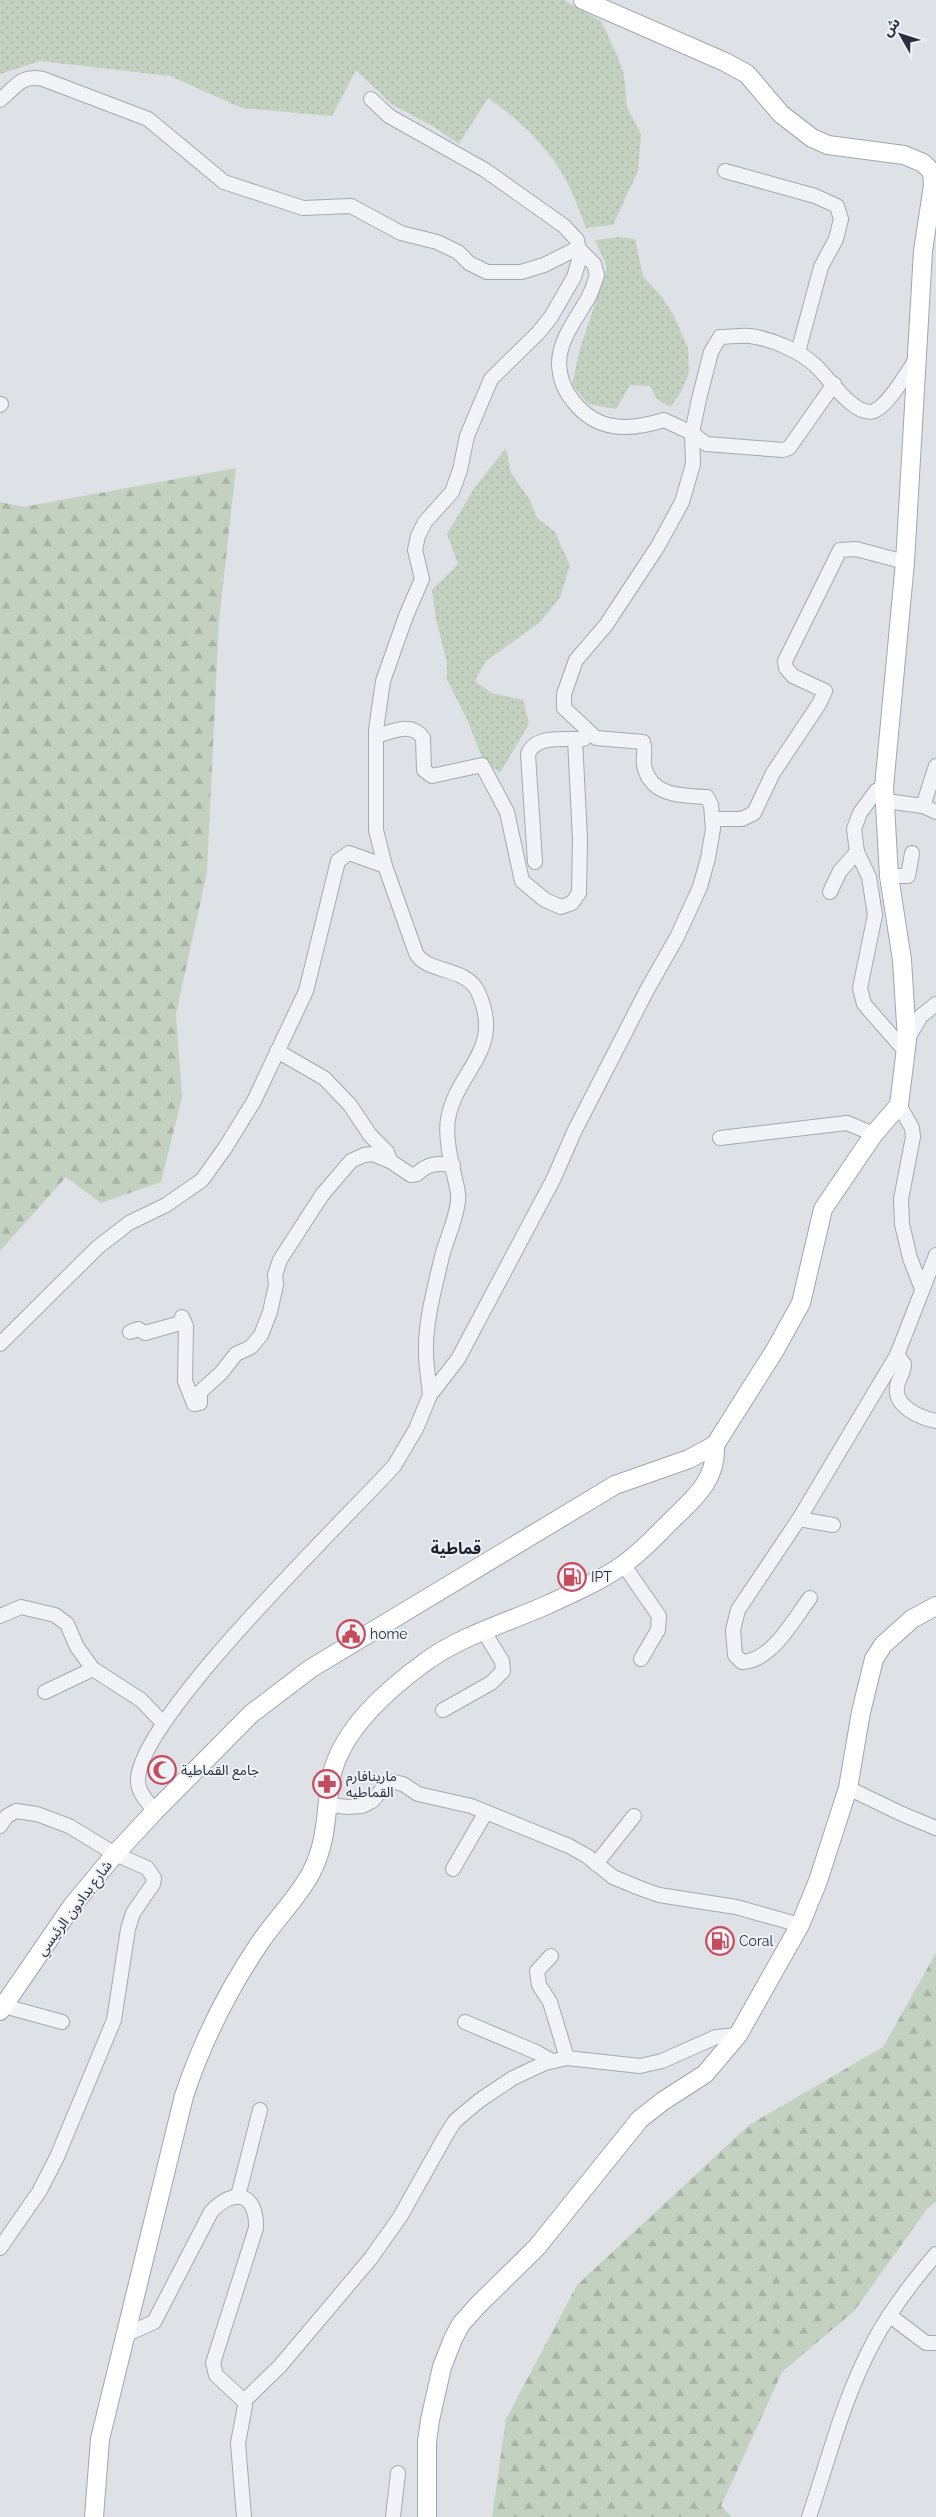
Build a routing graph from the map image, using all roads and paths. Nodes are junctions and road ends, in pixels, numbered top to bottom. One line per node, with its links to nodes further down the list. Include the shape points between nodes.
1 (583, 0): 7 (main road, via 747,74 780,114 812,138 828,145 904,155 916,159 932,172 923,251)
2 (0, 100): 5 (street, via 25,78 43,79 148,120 224,182 304,208 351,206 401,233 437,242 458,252 468,263 487,272 521,272)
3 (370, 100): 5 (street, via 396,121 485,170 572,233)
4 (724, 170): 6 (street, via 822,198 837,206 841,220 836,239 821,267)
5 (578, 248): 9 (street, via 594,264 597,275 588,299 564,341 559,362 563,387 582,413 606,426 643,426 664,420); 11 (street, via 579,262 574,277 551,317 491,378 467,436 452,492 425,522 418,536 415,550 422,579 383,681)
6 (798, 352): 8 (street); 9 (street, via 750,336 720,337 711,352)
7 (917, 358): 8 (street, via 882,406 872,412 860,411); 10 (main road)
8 (834, 384): 9 (street, via 788,448 783,450 706,444)
9 (692, 433): 12 (street, via 694,464 682,502 658,546 606,625 576,660 564,694 564,708)
10 (905, 562): 15 (main road); 18 (street, via 856,549 840,550 785,661 786,668 794,676 825,691 819,704 773,773 754,814 742,818)
11 (376, 736): 13 (street, via 407,728 414,730 423,738 424,770 432,776 482,766 507,812 522,881 544,900 561,907 572,903 579,893); 22 (street, via 376,830)
12 (596, 738): 13 (street); 18 (street, via 642,742 646,773 652,783 673,794 707,796)
13 (575, 739): 21 (street, via 538,741 528,754)
14 (936, 766): 16 (street)
15 (885, 794): 16 (street); 19 (street, via 876,791 860,813 854,829); 23 (main road)
16 (923, 806): 17 (street)
17 (936, 812)
18 (712, 819): 38 (street, via 708,858 700,887 677,937 646,990 554,1178 458,1358)
19 (858, 852): 24 (street, via 840,871); 26 (street, via 869,877 875,915 860,988 864,1004)
20 (912, 853): 23 (street, via 908,876)
21 (535, 862)
22 (384, 866): 27 (street, via 349,853 338,860 306,990); 32 (street, via 419,958 472,983 488,1028 448,1120)
23 (890, 876): 26 (main road, via 902,960)
24 (830, 892)
25 (936, 1004): 26 (street, via 922,1016)
26 (906, 1046): 28 (main road)
27 (277, 1050): 31 (street, via 324,1078 350,1105 370,1135 387,1152); 36 (street, via 254,1101 202,1180 166,1205 129,1223 98,1247)
28 (900, 1106): 29 (main road); 34 (street, via 912,1128 913,1137 901,1199 902,1224)
29 (874, 1134): 30 (street, via 848,1123); 40 (main road, via 823,1210 801,1303)
30 (720, 1138)
31 (390, 1161): 32 (street, via 411,1175 425,1166 438,1163); 35 (street, via 373,1154 350,1161 322,1195 280,1260 270,1312 261,1336 251,1348 236,1354 200,1392 200,1403 194,1404 185,1381 183,1320 145,1333 138,1329)
32 (453, 1165): 38 (street, via 459,1191 458,1203 429,1322 426,1352)
33 (936, 1255): 34 (street)
34 (922, 1289): 37 (street)
35 (130, 1332)
36 (0, 1344)
37 (897, 1355): 39 (street, via 904,1364 896,1393 900,1400 910,1411); 41 (street)
38 (430, 1395): 52 (street, via 416,1429 394,1466 210,1662)
39 (936, 1421)
40 (715, 1445): 43 (main road, via 716,1459 711,1476 687,1505); 55 (main road, شارع بدادون الرئيسي, via 689,1460 616,1485 310,1669 264,1702)
41 (799, 1518): 42 (street); 44 (street, via 738,1610 733,1630 735,1655 742,1662 752,1662 760,1657 784,1633)
42 (833, 1525)
43 (623, 1564): 47 (main road, via 568,1595); 48 (street, via 659,1616 658,1630)
44 (810, 1598)
45 (936, 1606): 53 (main road, via 912,1619 883,1644 874,1659)
46 (0, 1616): 49 (street, via 21,1606 55,1615 67,1624 77,1647)
47 (484, 1632): 51 (street, via 502,1661 503,1672 491,1683); 54 (main road, via 444,1649 428,1660 394,1687 360,1722 336,1760)
48 (641, 1659)
49 (93, 1669): 50 (street); 52 (street, via 141,1700)
50 (45, 1692)
51 (443, 1710)
52 (163, 1723): 55 (street, via 138,1773 137,1783)
53 (848, 1788): 59 (street); 63 (main road)
54 (329, 1805): 56 (street, via 362,1806 372,1801 387,1784 394,1782 404,1784 418,1794); 76 (main road, via 325,1834 309,1876 260,1942 196,2061 172,2139)
55 (154, 1811): 60 (main road, شارع بدادون الرئيسي)
56 (486, 1812): 61 (street, via 569,1846); 62 (street)
57 (634, 1816): 61 (street)
58 (0, 1826): 60 (street, via 7,1816 16,1811 37,1814 69,1826)
59 (936, 1828)
60 (115, 1854): 65 (main road, شارع بدادون الرئيسي, via 72,1906); 73 (street, via 147,1868 154,1878 133,1913 128,1929 114,2020 57,2157 39,2192)
61 (596, 1864): 63 (street, via 613,1877 659,1895 736,1907)
62 (453, 1869)
63 (800, 1925): 68 (main road)
64 (551, 1956): 69 (street, via 537,1971 539,1984 550,2002)
65 (2, 2008): 66 (street)
66 (62, 2022)
67 (465, 2022): 70 (street)
68 (738, 2035): 69 (street, via 716,2037 662,2061 640,2066); 83 (main road, via 705,2074 640,2119 537,2247 461,2324 448,2350 430,2420)
69 (566, 2058): 70 (street)
70 (552, 2061): 78 (street, via 513,2078 480,2100 456,2122 371,2258 280,2366)
71 (260, 2110): 72 (street)
72 (238, 2196): 76 (street, via 222,2200 211,2212 154,2322); 78 (street, via 252,2206 256,2228 213,2364 216,2375)
73 (0, 2248)
74 (936, 2254): 75 (street)
75 (889, 2315): 77 (street, via 926,2343); 84 (street, via 852,2387)
76 (125, 2335): 80 (main road, via 100,2439)
77 (934, 2343)
78 (244, 2401): 81 (street, via 238,2443)
79 (398, 2472): 82 (street)
80 (94, 2517)
81 (244, 2517)
82 (393, 2517)
83 (428, 2517)
84 (809, 2517)

